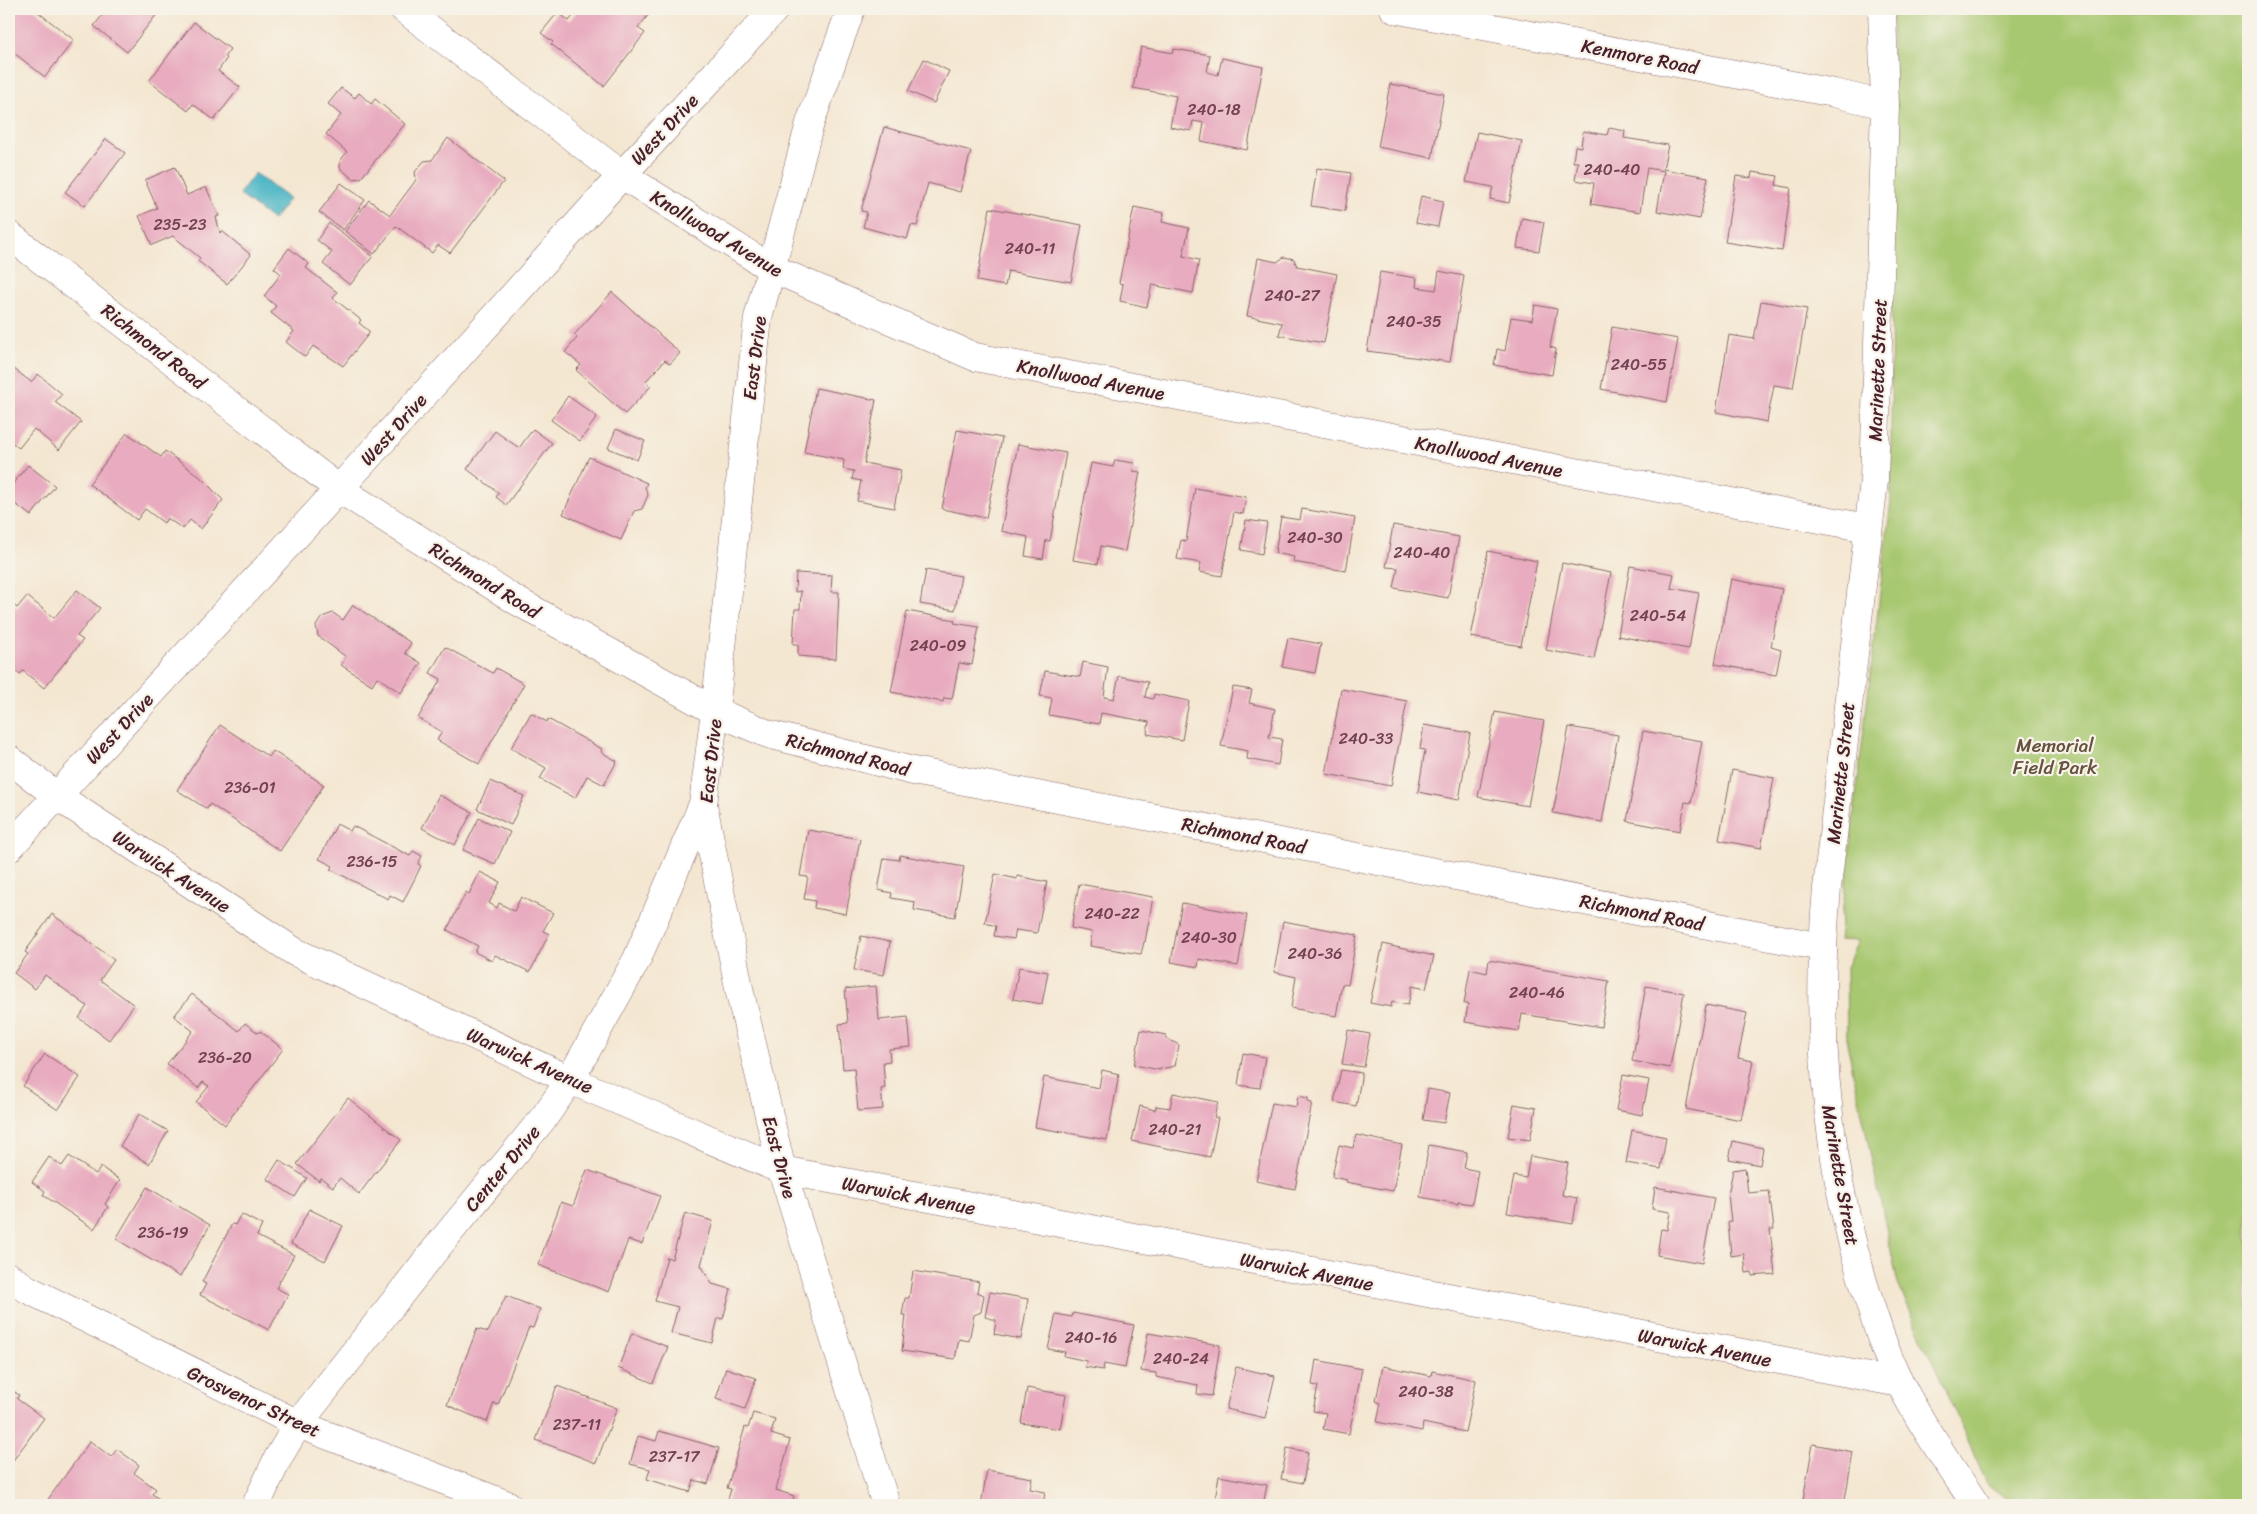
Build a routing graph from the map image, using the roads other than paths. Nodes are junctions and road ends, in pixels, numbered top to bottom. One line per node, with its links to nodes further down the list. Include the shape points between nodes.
1 (404, 9): 7 (street, Knollwood Avenue)
2 (775, 9): 7 (street, West Drive)
3 (851, 9): 9 (street, East Drive, via 810,123)
4 (1394, 9): 6 (street, Kenmore Road)
5 (1882, 9): 6 (street, Marinette Street)
6 (1885, 105): 11 (street, Marinette Street, via 1874,481)
7 (622, 175): 9 (street, Knollwood Avenue); 10 (street, West Drive)
8 (9, 235): 10 (street, Richmond Road)
9 (769, 267): 11 (street, Knollwood Avenue, via 975,357); 12 (street, East Drive, via 758,318)
10 (339, 489): 12 (street, Richmond Road, via 517,601); 14 (street, West Drive)
11 (1867, 528): 17 (street, Marinette Street)
12 (715, 711): 15 (street, East Drive); 17 (street, Richmond Road, via 768,734 913,771)
13 (9, 759): 14 (street, Warwick Avenue)
14 (57, 796): 16 (street, West Drive); 18 (street, Warwick Avenue, via 295,952)
15 (703, 804): 18 (street, Center Drive, via 636,959); 19 (street, East Drive, via 740,993)
16 (9, 848)
17 (1822, 946): 21 (street, Marinette Street, via 1822,1045 1833,1151 1850,1238 1877,1328)
18 (570, 1080): 19 (street, Warwick Avenue); 22 (street, Center Drive, via 546,1116)
19 (782, 1170): 21 (street, Warwick Avenue); 25 (street, East Drive)
20 (9, 1277): 22 (street, Grosvenor Street, via 27,1289)
21 (1900, 1383): 26 (street, Marinette Street)
22 (298, 1424): 23 (street, Center Drive); 24 (street, Grosvenor Street)
23 (256, 1505)
24 (508, 1505)
25 (886, 1505)
26 (1976, 1505)

